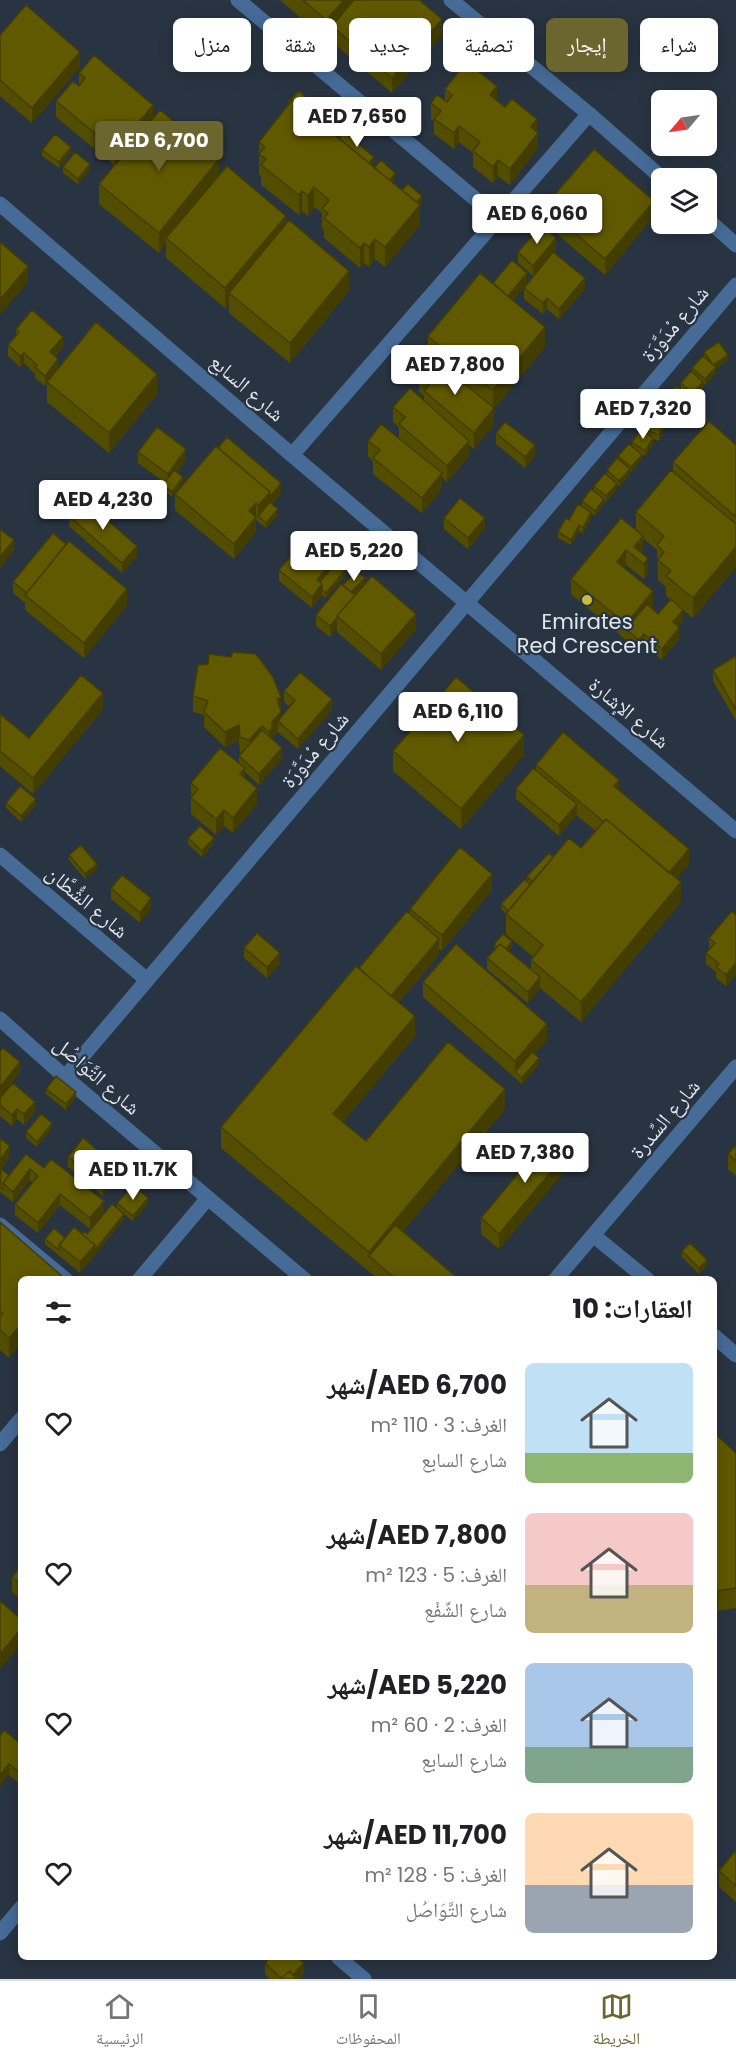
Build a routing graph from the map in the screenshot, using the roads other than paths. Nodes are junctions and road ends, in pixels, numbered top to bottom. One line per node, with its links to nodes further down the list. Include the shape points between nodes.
1 (238, 0): 6 (street)
2 (451, 0): 3 (street)
3 (589, 114): 4 (street); 6 (street)
4 (651, 168)
5 (0, 204): 10 (street, شارع السابع)
6 (498, 218): 10 (street)
7 (717, 228): 8 (street)
8 (736, 244)
9 (736, 285): 11 (street, شارع مْدَوَّرَة)
10 (292, 455): 11 (street, شارع السابع)
11 (467, 603): 12 (street, شارع الإشارة); 14 (street, شارع مْدَوَّرَة)
12 (736, 831)
13 (0, 855): 14 (street, شارع الشُّطَّان)
14 (147, 980): 17 (street, شارع مْدَوَّرَة)
15 (2, 1024): 17 (street, شارع التَّوَاصُل)
16 (736, 1067): 20 (street, شارع السِّدرة)
17 (65, 1077): 18 (street, شارع التَّوَاصُل)
18 (208, 1198): 22 (street); 23 (street, شارع التَّوَاصُل)
19 (0, 1225): 21 (street)
20 (593, 1235): 24 (street, شارع السِّدرة); 25 (street)
21 (61, 1276)
22 (142, 1276)
23 (300, 1276)
24 (558, 1276)
25 (643, 1276)
26 (717, 1338): 27 (street)
27 (736, 1354)
28 (18, 1422): 29 (street)
29 (1, 1440)
30 (18, 1912): 31 (street)
31 (0, 1933)
32 (341, 1960): 33 (street)
33 (364, 1979)

